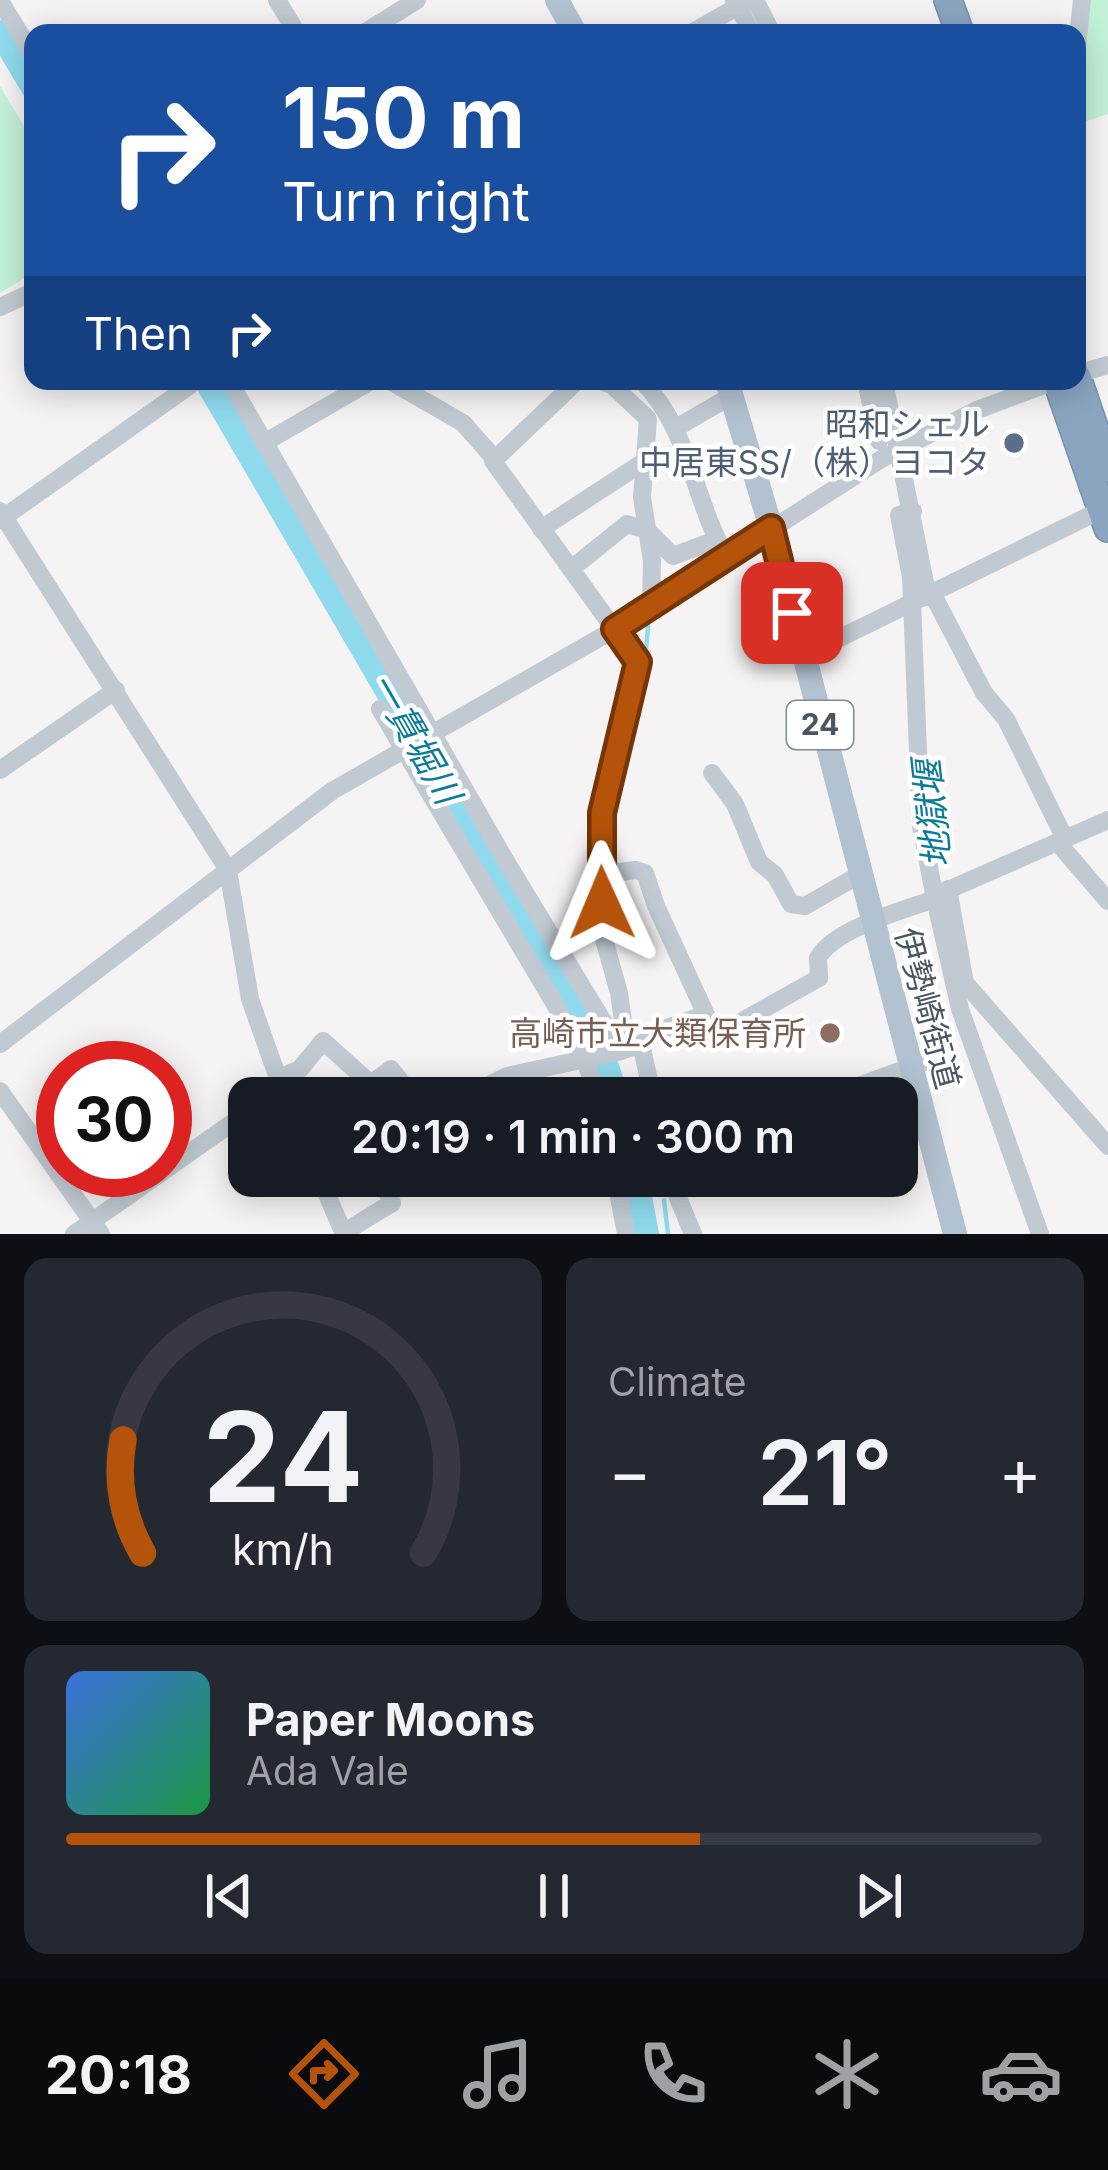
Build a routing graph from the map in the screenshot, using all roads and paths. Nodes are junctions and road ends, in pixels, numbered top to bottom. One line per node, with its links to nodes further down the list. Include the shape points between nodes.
1 (417, 0): 4 (street)
2 (744, 1): 5 (street); 6 (street)
3 (0, 2): 7 (street)
4 (396, 6)
5 (706, 24)
6 (764, 24)
7 (24, 41)
8 (183, 390): 29 (street)
9 (234, 390): 24 (street)
10 (355, 390): 24 (street)
11 (406, 390): 26 (street, via 463,423)
12 (567, 390): 26 (street)
13 (617, 390): 27 (street, via 648,419)
14 (650, 390): 22 (street)
15 (728, 390): 22 (street)
16 (729, 390): 31 (main road, 伊勢崎街道 / 24)
17 (868, 390): 23 (street)
18 (886, 390): 25 (street)
19 (1031, 390): 25 (street)
20 (1059, 390): 30 (highway)
21 (1082, 390): 28 (highway)
22 (676, 428): 34 (street)
23 (879, 440)
24 (264, 443): 42 (street)
25 (900, 450): 31 (street); 36 (street)
26 (493, 457): 32 (street)
27 (645, 461): 32 (street); 33 (street)
28 (1108, 468)
29 (1, 516): 40 (street)
30 (1105, 519): 36 (street)
31 (771, 528): 34 (street); 39 (main road, 伊勢崎街道 / 24)
32 (541, 530): 35 (street)
33 (647, 530): 34 (street, via 673,556); 35 (street, via 627,524); 37 (street)
34 (721, 548): 37 (street)
35 (571, 568): 38 (street)
36 (924, 599): 39 (street); 47 (street, via 1006,719); 51 (street, via 921,826)
37 (651, 605): 38 (street)
38 (615, 629): 42 (street, via 499,687); 49 (street, via 638,662 602,813)
39 (802, 656): 50 (main road, 伊勢崎街道 / 24)
40 (116, 690): 44 (street); 48 (street)
41 (380, 709): 43 (street)
42 (430, 733): 43 (street); 56 (street, via 601,1018)
43 (404, 748): 48 (street); 57 (street)
44 (0, 770)
45 (712, 773): 50 (street, via 791,904 805,906)
46 (1108, 820): 47 (street)
47 (1062, 841): 51 (street); 52 (street)
48 (227, 870): 55 (street); 59 (street)
49 (603, 874): 54 (street, via 645,873); 56 (street, via 602,932)
50 (859, 874): 53 (main road, 伊勢崎街道 / 24)
51 (939, 895): 53 (street); 68 (street, via 965,983); 79 (street, via 960,1009)
52 (1108, 901)
53 (871, 922): 54 (street, via 820,951 818,978 801,990 735,1025); 58 (main road, 伊勢崎街道 / 24)
54 (707, 1017): 56 (street)
55 (0, 1044)
56 (628, 1048): 57 (street); 64 (street)
57 (588, 1059): 62 (street); 63 (street)
58 (917, 1064): 65 (street); 78 (main road, 伊勢崎街道 / 24)
59 (274, 1077)
60 (292, 1077): 61 (street, via 323,1041)
61 (363, 1077)
62 (505, 1077)
63 (593, 1077)
64 (642, 1077)
65 (882, 1077)
66 (0, 1090): 73 (street)
67 (228, 1127): 73 (street)
68 (1108, 1146)
69 (328, 1197): 74 (street)
70 (389, 1197): 74 (street, via 392,1203)
71 (618, 1197): 76 (street)
72 (678, 1197): 77 (street)
73 (97, 1227): 75 (street)
74 (343, 1233)
75 (74, 1234)
76 (626, 1234)
77 (693, 1234)
78 (955, 1234)
79 (1040, 1234)

